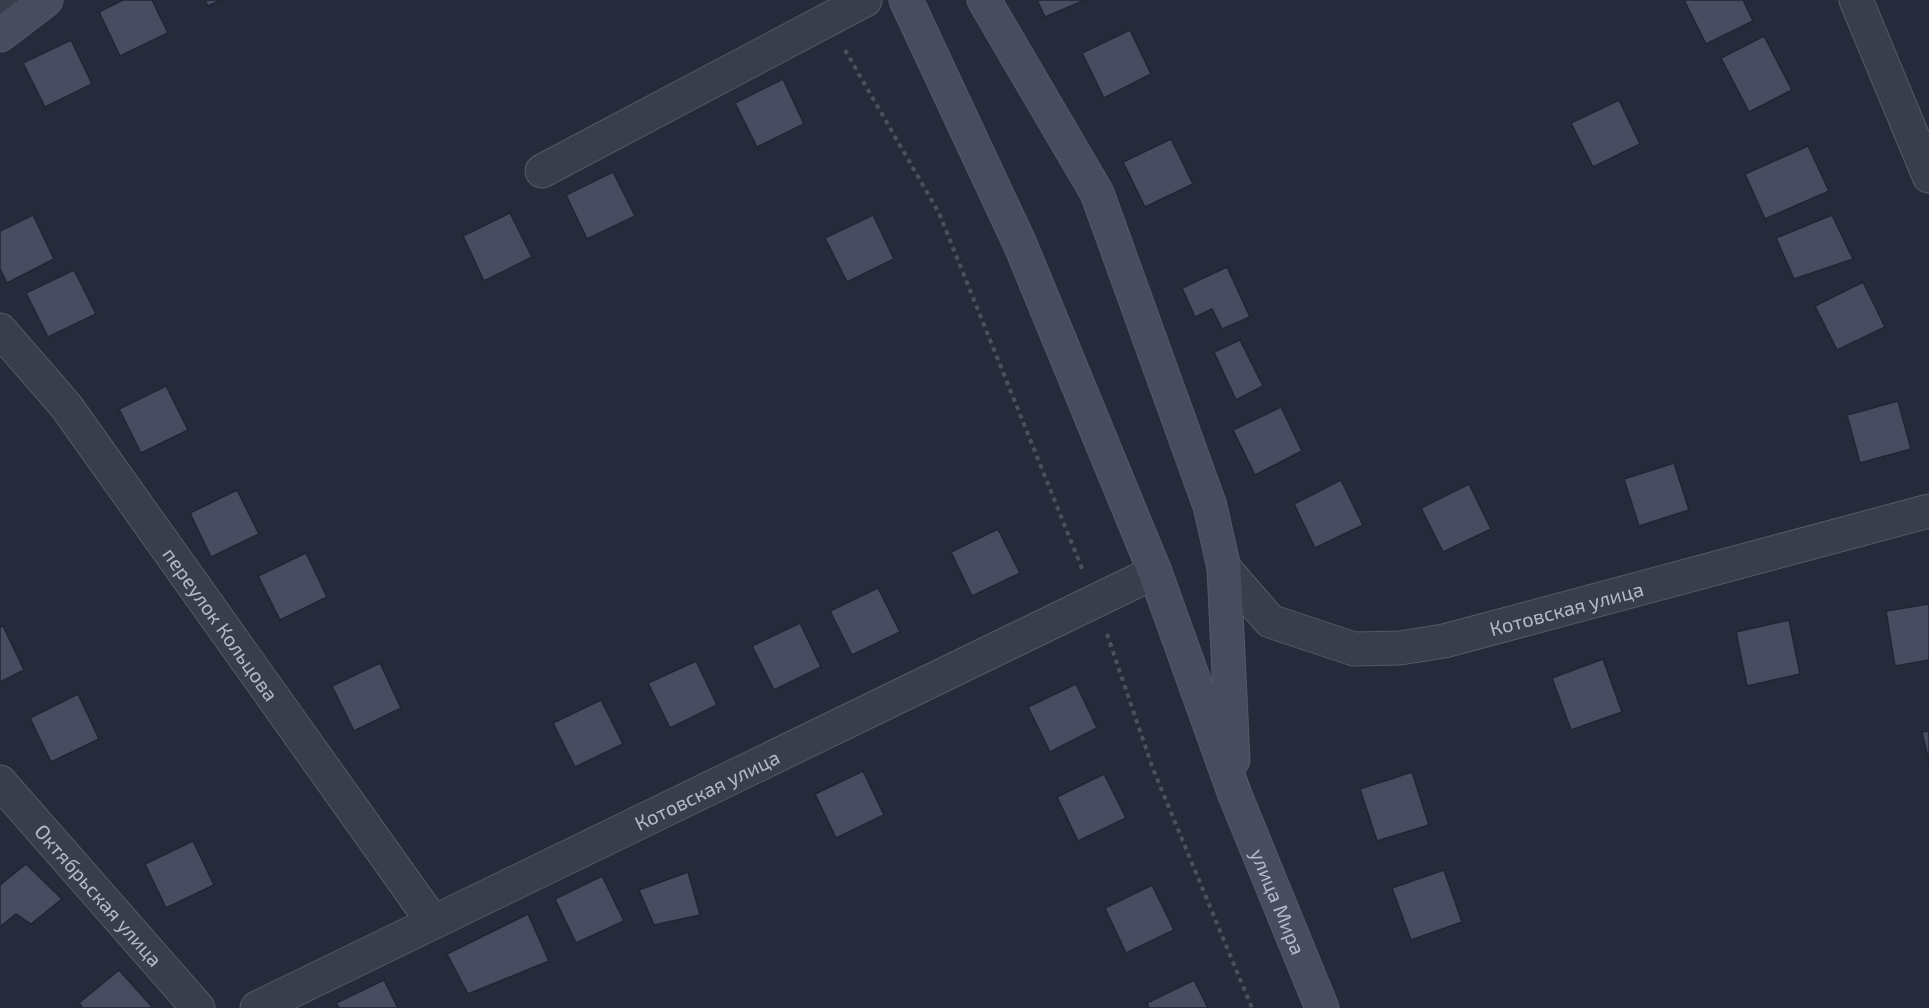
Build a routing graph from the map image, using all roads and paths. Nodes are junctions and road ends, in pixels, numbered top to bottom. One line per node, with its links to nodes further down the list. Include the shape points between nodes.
1 (46, 0): 6 (main road)
2 (864, 0): 7 (street)
3 (906, 0): 13 (main road, улица Мира, via 1020,244)
4 (984, 0): 12 (main road, via 1097,193 1210,506)
5 (1856, 0): 9 (street)
6 (7, 18)
7 (828, 20): 8 (street); 14 (path, via 939,213)
8 (542, 171)
9 (1929, 176)
10 (0, 330): 17 (street, переулок Кольцова, via 66,406)
11 (1929, 511): 12 (street, Котовская улица, via 1444,641 1400,648 1354,649 1270,621)
12 (1224, 568): 16 (main road)
13 (1155, 572): 14 (street, Котовская улица); 16 (main road, улица Мира)
14 (1095, 601): 17 (street, Котовская улица); 20 (path, via 1153,769)
15 (0, 782): 18 (street, Октябрьская улица)
16 (1235, 795): 21 (main road, улица Мира)
17 (433, 922): 19 (street, Котовская улица)
18 (198, 1008)
19 (257, 1008)
20 (1252, 1008)
21 (1322, 1008)

